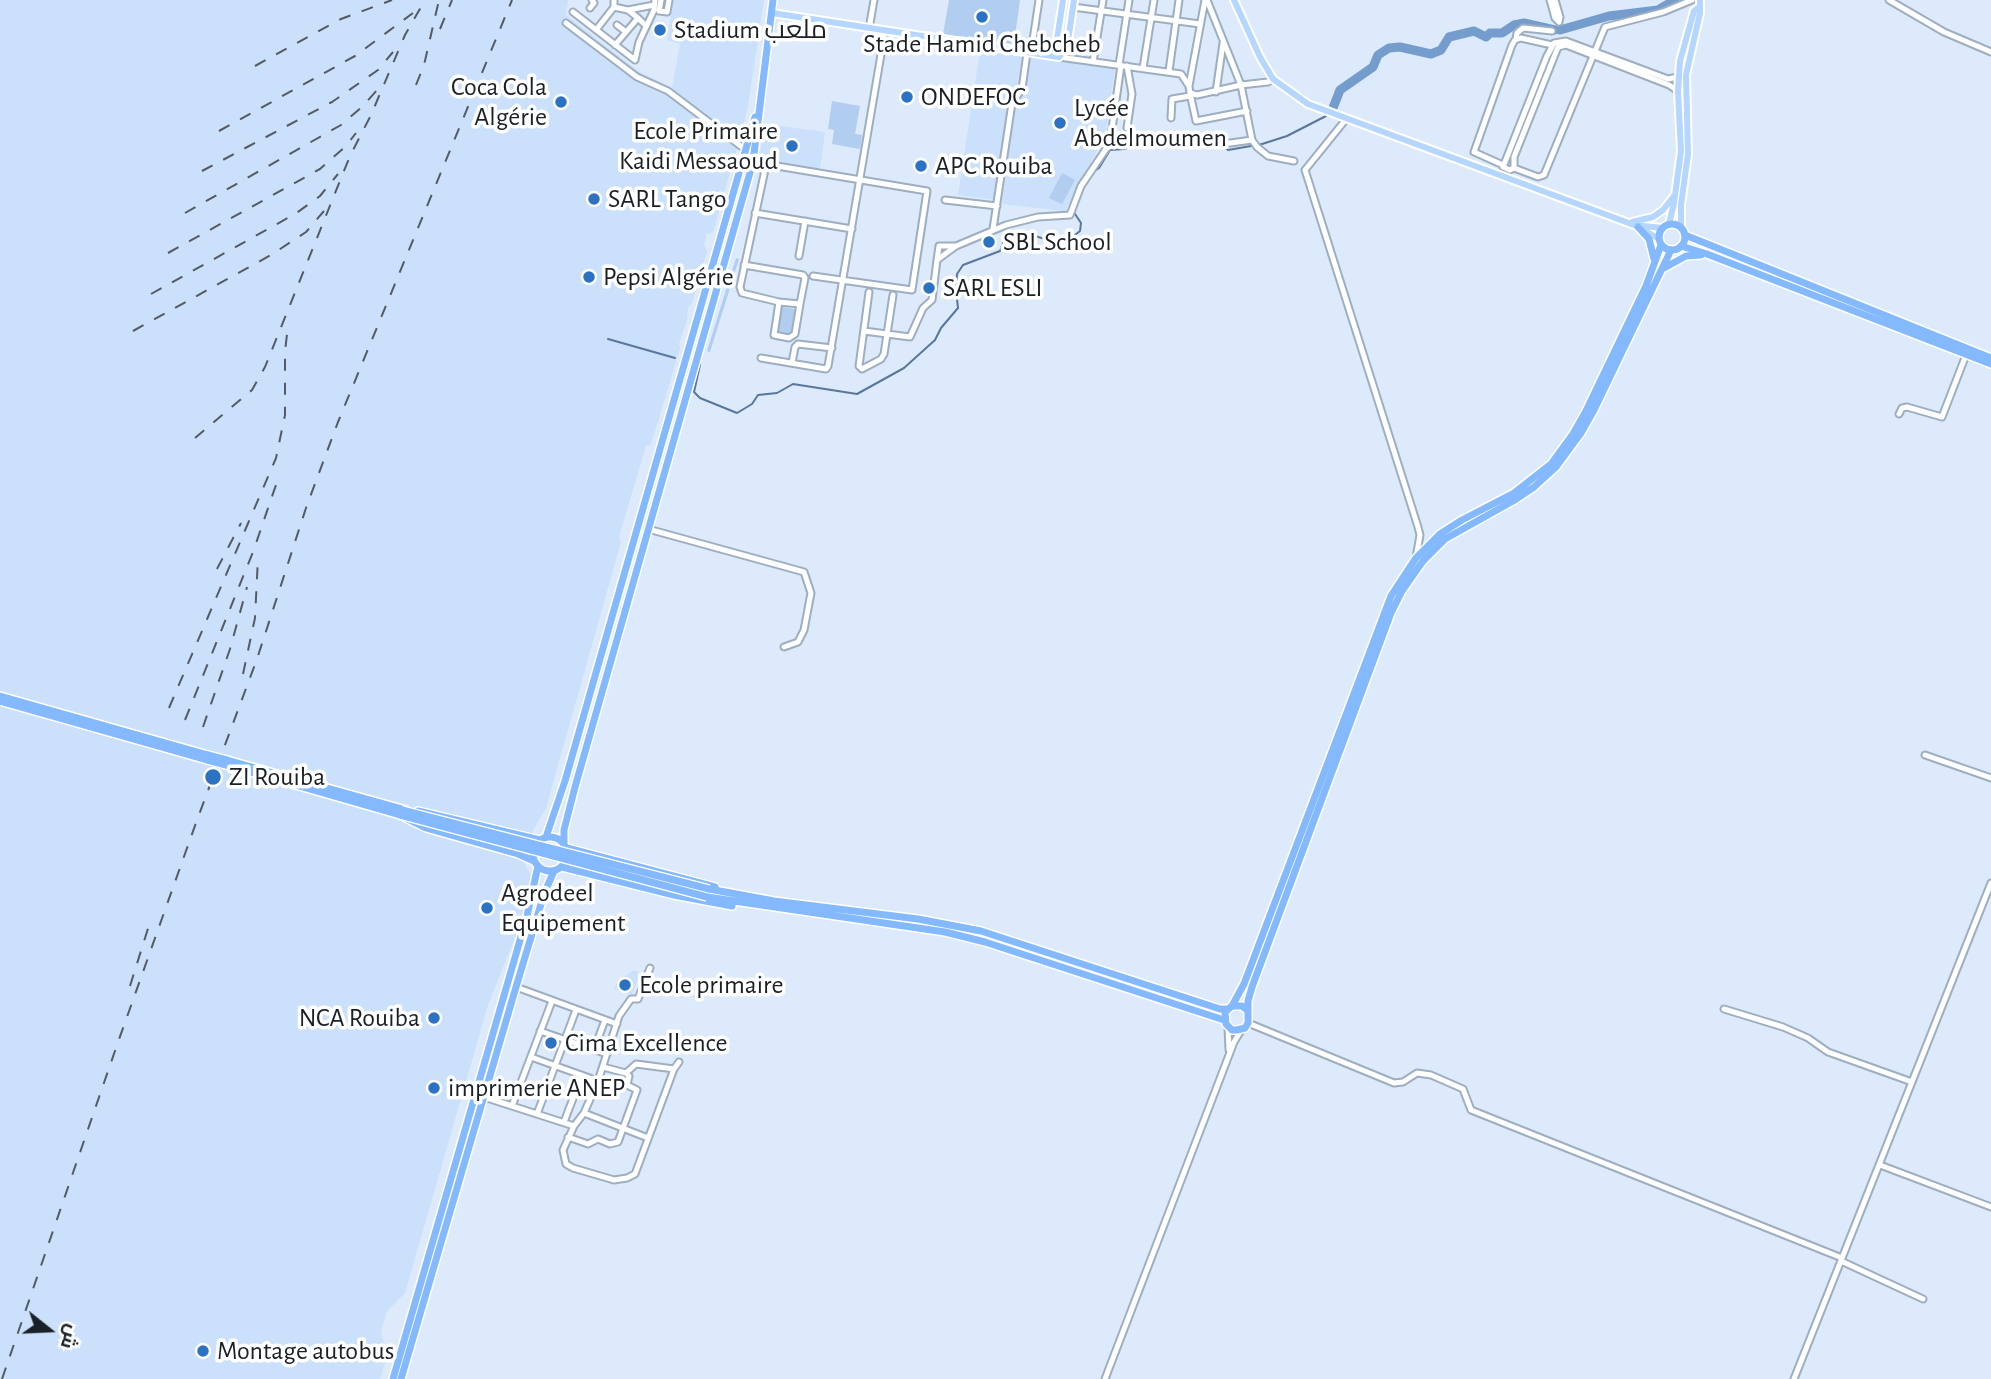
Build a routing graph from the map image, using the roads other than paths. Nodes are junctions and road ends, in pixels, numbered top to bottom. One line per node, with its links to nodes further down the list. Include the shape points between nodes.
1 (592, 0): 20 (street)
2 (639, 0): 21 (street)
3 (773, 0): 25 (highway)
4 (874, 0): 34 (street)
5 (1039, 0): 44 (street)
6 (1063, 0): 46 (main road, via 1056,46)
7 (1103, 0): 23 (street)
8 (1129, 0): 26 (street)
9 (1154, 0): 28 (street)
10 (1180, 0): 29 (street)
11 (1206, 0): 31 (street); 40 (street)
12 (1234, 0): 52 (main road)
13 (1692, 0): 45 (street, via 1609,24 1601,31)
14 (1889, 0): 43 (street, via 1944,32)
15 (658, 1): 16 (street); 16 (street, via 659,11 667,12); 21 (street); 33 (street)
16 (669, 1)
17 (1699, 3): 51 (main road); 77 (main road, via 1686,75 1688,154)
18 (614, 4): 22 (street); 35 (street)
19 (1074, 4): 23 (street); 46 (main road, via 1067,48)
20 (590, 8)
21 (638, 8): 22 (street)
22 (628, 10): 27 (street)
23 (1101, 11): 26 (street); 47 (street)
24 (573, 12): 35 (street)
25 (772, 13): 34 (main road); 64 (highway)
26 (1127, 15): 28 (street); 48 (street)
27 (638, 18): 33 (street); 38 (street)
28 (1151, 18): 29 (street); 49 (street)
29 (1176, 21): 31 (street); 50 (street)
30 (566, 23): 64 (street, via 636,77 668,90)
31 (1200, 24): 54 (street)
32 (617, 25): 38 (street)
33 (646, 26): 41 (street, via 635,60)
34 (869, 29): 36 (main road)
35 (596, 30): 41 (street)
36 (885, 31): 44 (main road); 70 (street)
37 (1552, 31): 39 (street, via 1523,28)
38 (626, 32): 41 (street)
39 (1517, 39): 42 (street); 68 (street, via 1475,152)
40 (1223, 41): 53 (street); 56 (street)
41 (615, 45)
42 (1556, 45): 45 (street, via 1566,41); 68 (street); 69 (street, via 1514,157)
43 (1991, 51)
44 (1029, 53): 46 (main road); 74 (street, via 1022,89 1012,103)
45 (1593, 53): 51 (street, via 1665,78); 55 (street); 69 (street, via 1544,175)
46 (1059, 57): 47 (street)
47 (1093, 62): 48 (street)
48 (1122, 65): 49 (street); 61 (street, via 1132,94); 84 (street, via 1110,143 1081,186 1072,212)
49 (1143, 68): 50 (street)
50 (1169, 71): 54 (street, via 1181,74)
51 (1678, 77): 55 (main road)
52 (1273, 79): 53 (street); 60 (main road, via 1308,104)
53 (1241, 85): 56 (street); 58 (street)
54 (1189, 86): 57 (street)
55 (1678, 91): 71 (main road, via 1681,133)
56 (1216, 92): 57 (street)
57 (1190, 95): 58 (street, via 1196,121); 59 (street, via 1172,99)
58 (1247, 111): 62 (street)
59 (1171, 118)
60 (1347, 118): 78 (main road); 112 (street, via 1305,170 1418,527)
61 (1127, 128)
62 (1252, 140): 63 (street); 65 (street, via 1268,156)
63 (1223, 144)
64 (750, 151): 66 (highway); 73 (highway)
65 (1294, 161)
66 (753, 162): 67 (street); 75 (highway)
67 (765, 165): 70 (street); 76 (street)
68 (1503, 165): 69 (street)
69 (1514, 168)
70 (860, 180): 83 (street); 97 (street, via 927,191 913,288)
71 (1676, 191): 78 (main road, via 1672,201 1653,217 1630,222); 81 (main road)
72 (945, 200): 74 (street)
73 (731, 205): 75 (highway); 120 (highway, via 565,781)
74 (997, 206): 84 (street)
75 (741, 208): 111 (highway)
76 (755, 213): 79 (street); 94 (street)
77 (1680, 217): 82 (main road); 86 (highway)
78 (1618, 219): 80 (main road)
79 (805, 221): 83 (street); 92 (street)
80 (1636, 226): 81 (main road); 87 (main road); 95 (highway, via 1649,239)
81 (1666, 226): 82 (highway); 87 (highway)
82 (1681, 227): 85 (highway)
83 (852, 229): 97 (street)
84 (993, 229): 88 (street)
85 (1685, 235): 86 (highway); 89 (highway)
86 (1697, 240): 106 (highway)
87 (1660, 242): 90 (highway); 95 (highway)
88 (956, 246): 93 (street); 93 (street, via 939,246)
89 (1681, 246): 90 (highway); 91 (highway)
90 (1671, 250): 95 (highway)
91 (1707, 254): 95 (highway, via 1676,259); 105 (highway)
92 (799, 256)
93 (937, 260): 103 (street, via 932,300 923,308 910,337)
94 (744, 265): 100 (street, via 743,293); 101 (street, via 803,275)
95 (1656, 270): 112 (highway, via 1586,411 1551,464 1514,493 1449,527); 135 (highway, via 1594,410 1556,467 1513,501 1445,539 1402,592)
96 (813, 276): 97 (street)
97 (844, 280): 104 (street)
98 (869, 292): 102 (street)
99 (893, 295): 103 (street)
100 (779, 302): 101 (street); 101 (street, via 776,337 793,337)
101 (800, 304)
102 (864, 331): 103 (street); 103 (street, via 862,369 883,357)
103 (887, 334)
104 (832, 348): 108 (street, via 799,344); 108 (street, via 826,369)
105 (1966, 355): 109 (highway); 110 (street, via 1942,417 1907,407)
106 (1991, 358)
107 (761, 359): 108 (street)
108 (792, 363)
109 (1991, 364)
110 (1899, 414)
111 (648, 529): 113 (street, via 804,572 811,593 804,630 798,642); 121 (highway, via 572,797)
112 (1416, 558): 132 (highway, via 1379,622 1244,984)
113 (784, 647)
114 (0, 696): 117 (highway)
115 (0, 701): 117 (highway)
116 (1925, 755): 118 (street)
117 (208, 757): 119 (highway, bridge)
118 (1991, 778)
119 (401, 813): 120 (highway, via 430,813); 122 (highway, via 426,828); 127 (highway, bridge)
120 (543, 839): 121 (highway, via 556,838); 122 (highway, via 533,852)
121 (565, 846): 123 (highway, via 567,858); 127 (highway)
122 (536, 863): 124 (highway, via 545,871); 167 (highway, via 527,916)
123 (562, 866): 124 (highway); 127 (highway, via 674,895 741,907)
124 (554, 871): 130 (highway)
125 (1991, 884): 126 (street)
126 (1984, 901): 128 (street); 153 (street)
127 (756, 902): 132 (highway, via 894,915 981,931 1220,1009); 138 (highway, via 985,942)
128 (1991, 904)
129 (650, 968): 137 (street, via 639,999 629,1001)
130 (516, 986): 131 (street); 154 (highway)
131 (552, 1001): 134 (street); 140 (street)
132 (1230, 1007): 135 (highway); 138 (highway)
133 (1724, 1009): 153 (street, via 1783,1027 1828,1052)
134 (576, 1010): 136 (street); 141 (street)
135 (1247, 1010): 139 (highway)
136 (605, 1020): 137 (street); 142 (street)
137 (617, 1024): 143 (street)
138 (1226, 1024): 139 (highway, via 1232,1030); 144 (street)
139 (1245, 1026): 144 (street); 165 (street, via 1394,1083 1421,1073 1439,1078 1463,1089 1471,1110)
140 (540, 1031): 141 (street); 145 (street)
141 (565, 1040): 142 (street); 147 (street)
142 (594, 1050): 143 (street)
143 (607, 1054): 148 (street)
144 (1229, 1056): 169 (street)
145 (531, 1057): 147 (street); 155 (street)
146 (679, 1062): 149 (street)
147 (555, 1066): 151 (street); 157 (street)
148 (603, 1067): 150 (street); 152 (street)
149 (674, 1069): 150 (street, via 636,1064); 162 (street)
150 (626, 1073): 160 (street, via 627,1085 637,1090)
151 (582, 1075): 152 (street); 158 (street)
152 (598, 1082): 156 (street)
153 (1912, 1082): 163 (street)
154 (484, 1097): 155 (street); 168 (highway)
155 (512, 1106): 157 (street)
156 (584, 1113): 159 (street); 160 (street)
157 (537, 1114): 158 (street)
158 (564, 1122): 159 (street)
159 (574, 1126): 161 (street)
160 (624, 1128): 161 (street, via 615,1144 597,1139 588,1144); 162 (street)
161 (568, 1137): 162 (street, via 563,1150 566,1164 614,1180 635,1174)
162 (648, 1138)
163 (1880, 1164): 164 (street); 165 (street)
164 (1991, 1207)
165 (1841, 1260): 166 (street); 170 (street)
166 (1923, 1300)
167 (393, 1379)
168 (401, 1379)
169 (1105, 1379)
170 (1794, 1379)

